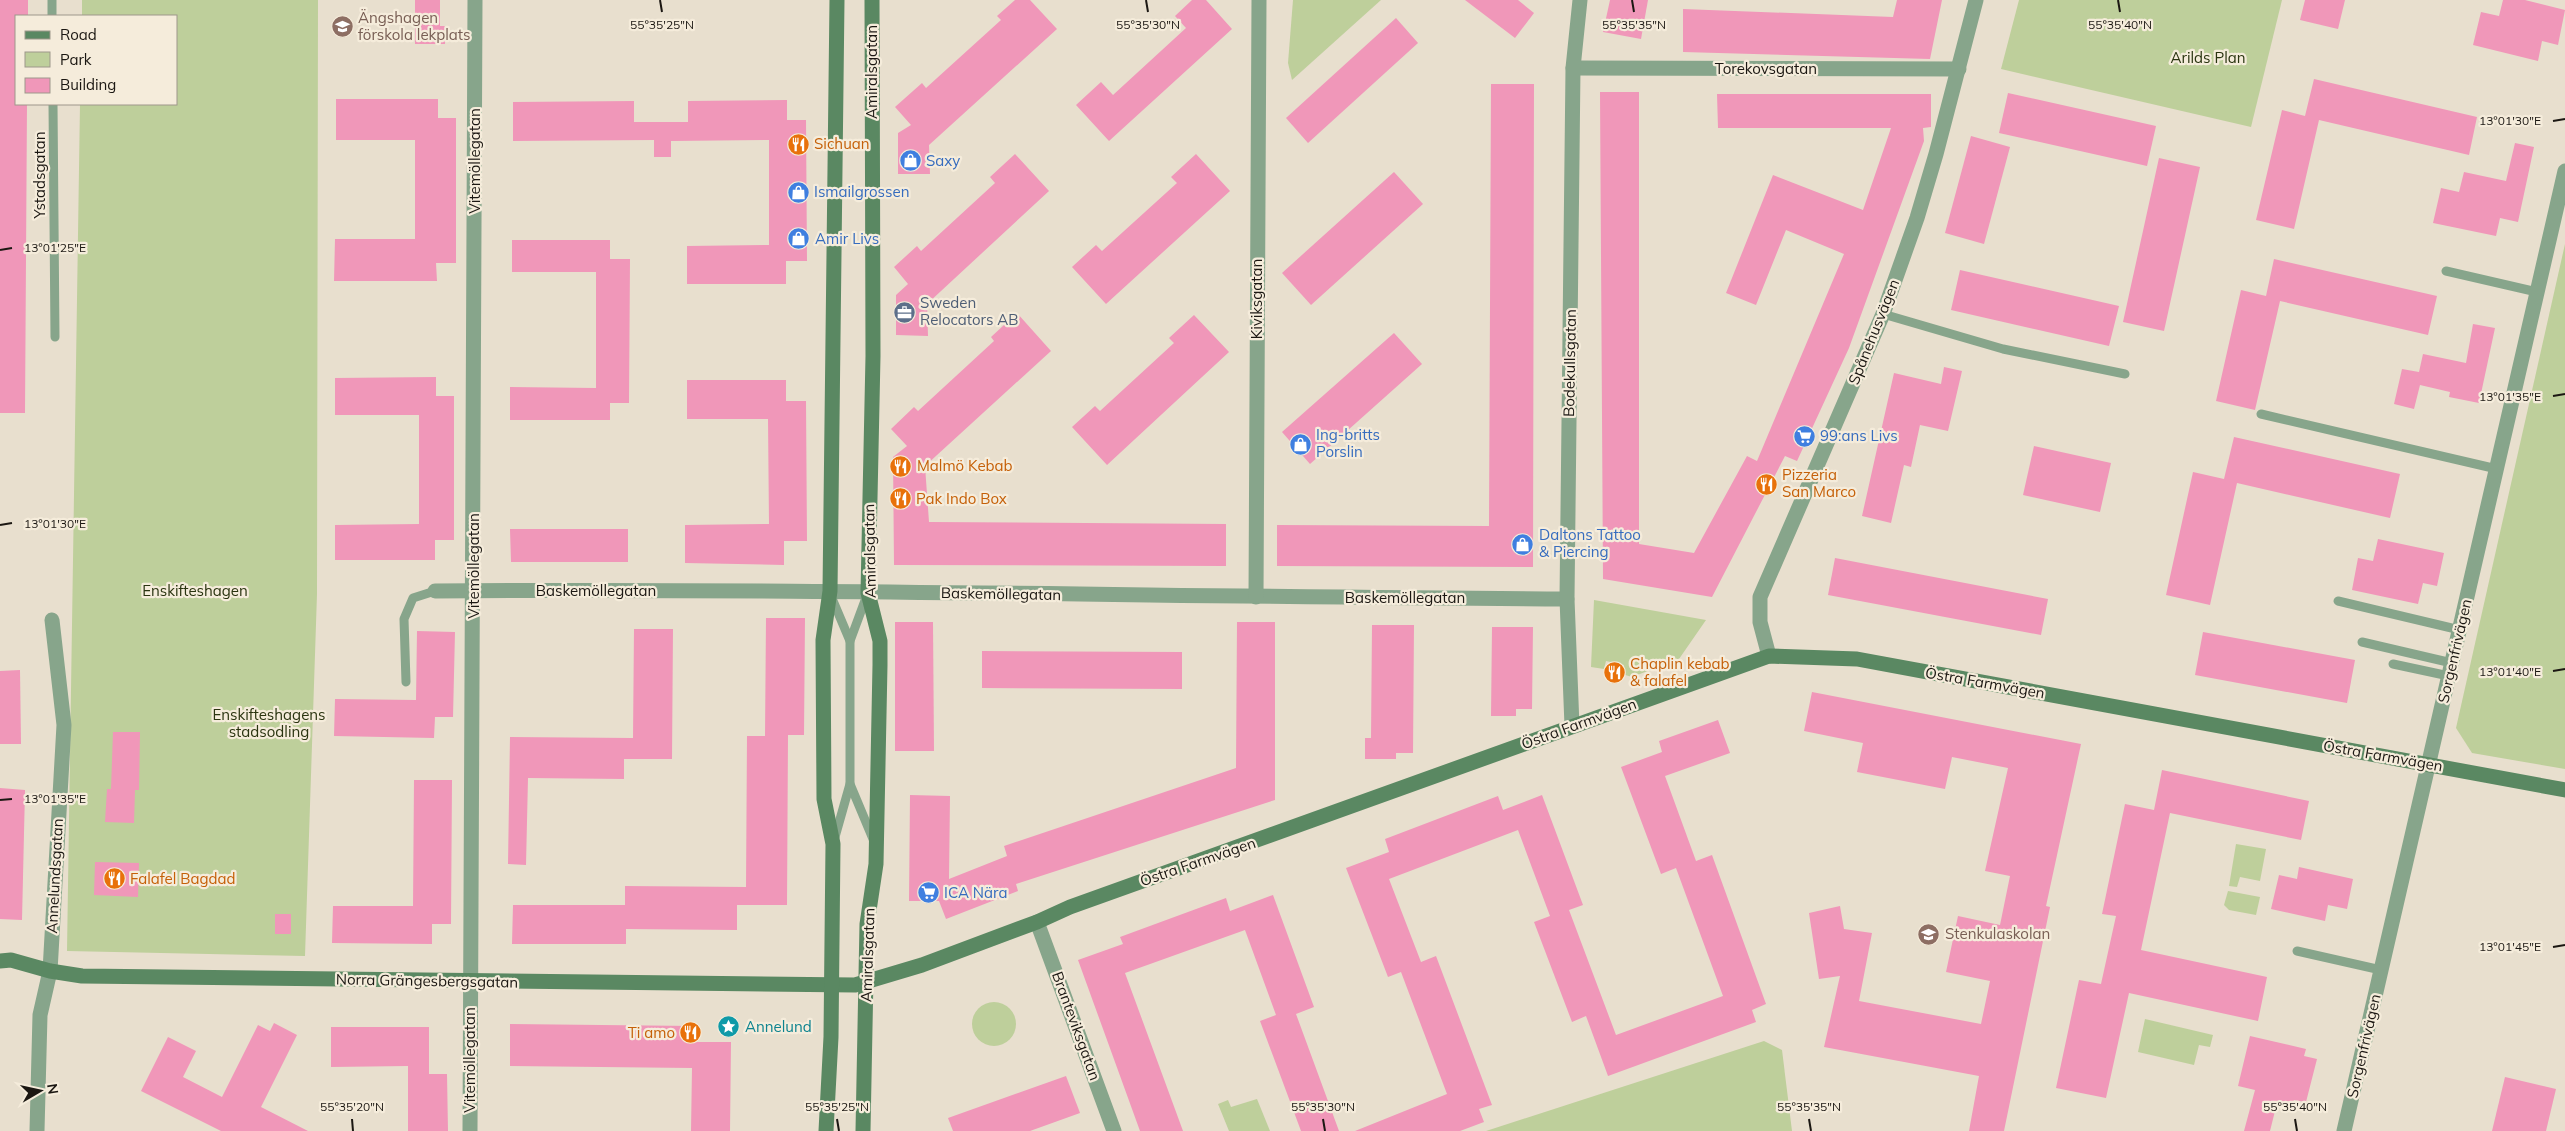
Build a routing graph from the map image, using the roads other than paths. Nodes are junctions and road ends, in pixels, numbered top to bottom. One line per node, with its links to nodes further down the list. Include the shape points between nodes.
1 (52, 0): 8 (lane)
2 (475, 0): 21 (street, Vitemöllegatan)
3 (837, 0): 22 (street)
4 (872, 0): 23 (street, Amiralsgatan, via 873,356)
5 (1260, 0): 24 (street, Kiviksgatan)
6 (1580, 0): 9 (street, Bodekullsgatan)
7 (1976, 0): 10 (street, Spånehusvägen)
8 (52, 15)
9 (1573, 68): 10 (street, Torekovsgatan); 25 (street, Bodekullsgatan)
10 (1959, 69): 15 (street, Spånehusvägen, via 1917,218)
11 (53, 105): 16 (lane, Ystadsgatan)
12 (2565, 171): 14 (street, Sorgenfrivägen)
13 (2446, 272): 14 (lane)
14 (2537, 292): 19 (street, Sorgenfrivägen)
15 (1883, 314): 17 (lane, via 2003,349); 31 (street, Spånehusvägen, via 1760,597 1760,622)
16 (54, 337)
17 (2125, 374)
18 (2261, 414): 19 (lane)
19 (2497, 469): 28 (street, Sorgenfrivägen)
20 (434, 591): 21 (street, Baskemöllegatan); 34 (lane, via 413,598 404,619)
21 (474, 591): 22 (street, Baskemöllegatan); 46 (street, Vitemöllegatan)
22 (830, 591): 23 (street, Baskemöllegatan); 29 (lane); 39 (street, via 823,640 824,799)
23 (868, 592): 24 (street, Baskemöllegatan); 29 (lane); 40 (street, Amiralsgatan, via 880,647)
24 (1256, 598): 25 (street, Baskemöllegatan)
25 (1566, 598): 35 (street, Bodekullsgatan)
26 (2338, 601): 28 (lane)
27 (52, 620): 45 (street, Annelundsgatan, via 64,725)
28 (2460, 630): 33 (street, Sorgenfrivägen)
29 (850, 641): 37 (lane)
30 (2362, 642): 33 (lane)
31 (1769, 656): 35 (street, Östra Farmvägen); 36 (street, Östra Farmvägen, via 1857,659)
32 (2393, 664): 33 (lane)
33 (2450, 669): 36 (street, Sorgenfrivägen)
34 (406, 682)
35 (1572, 726): 41 (street, Östra Farmvägen, via 1070,907)
36 (2429, 764): 38 (street, Östra Farmvägen); 44 (street, Sorgenfrivägen)
37 (850, 784): 39 (lane); 40 (lane)
38 (2565, 790)
39 (833, 844): 48 (street)
40 (876, 846): 47 (street, Amiralsgatan)
41 (1037, 922): 47 (street, Östra Farmvägen); 53 (street, Branteviksgatan)
42 (2297, 952): 44 (lane)
43 (0, 961): 45 (street, Norra Grängesbergsgatan, via 10,960)
44 (2382, 970): 54 (street, Sorgenfrivägen)
45 (50, 971): 46 (street, Norra Grängesbergsgatan, via 82,976); 49 (street, Annelundsgatan, via 40,1015)
46 (470, 982): 48 (street, Norra Grängesbergsgatan); 50 (street, Vitemöllegatan)
47 (861, 984): 48 (street, Norra Grängesbergsgatan); 52 (street, Amiralsgatan)
48 (832, 985): 51 (street)
49 (36, 1131)
50 (470, 1131)
51 (826, 1131)
52 (863, 1131)
53 (1114, 1131)
54 (2344, 1131)

